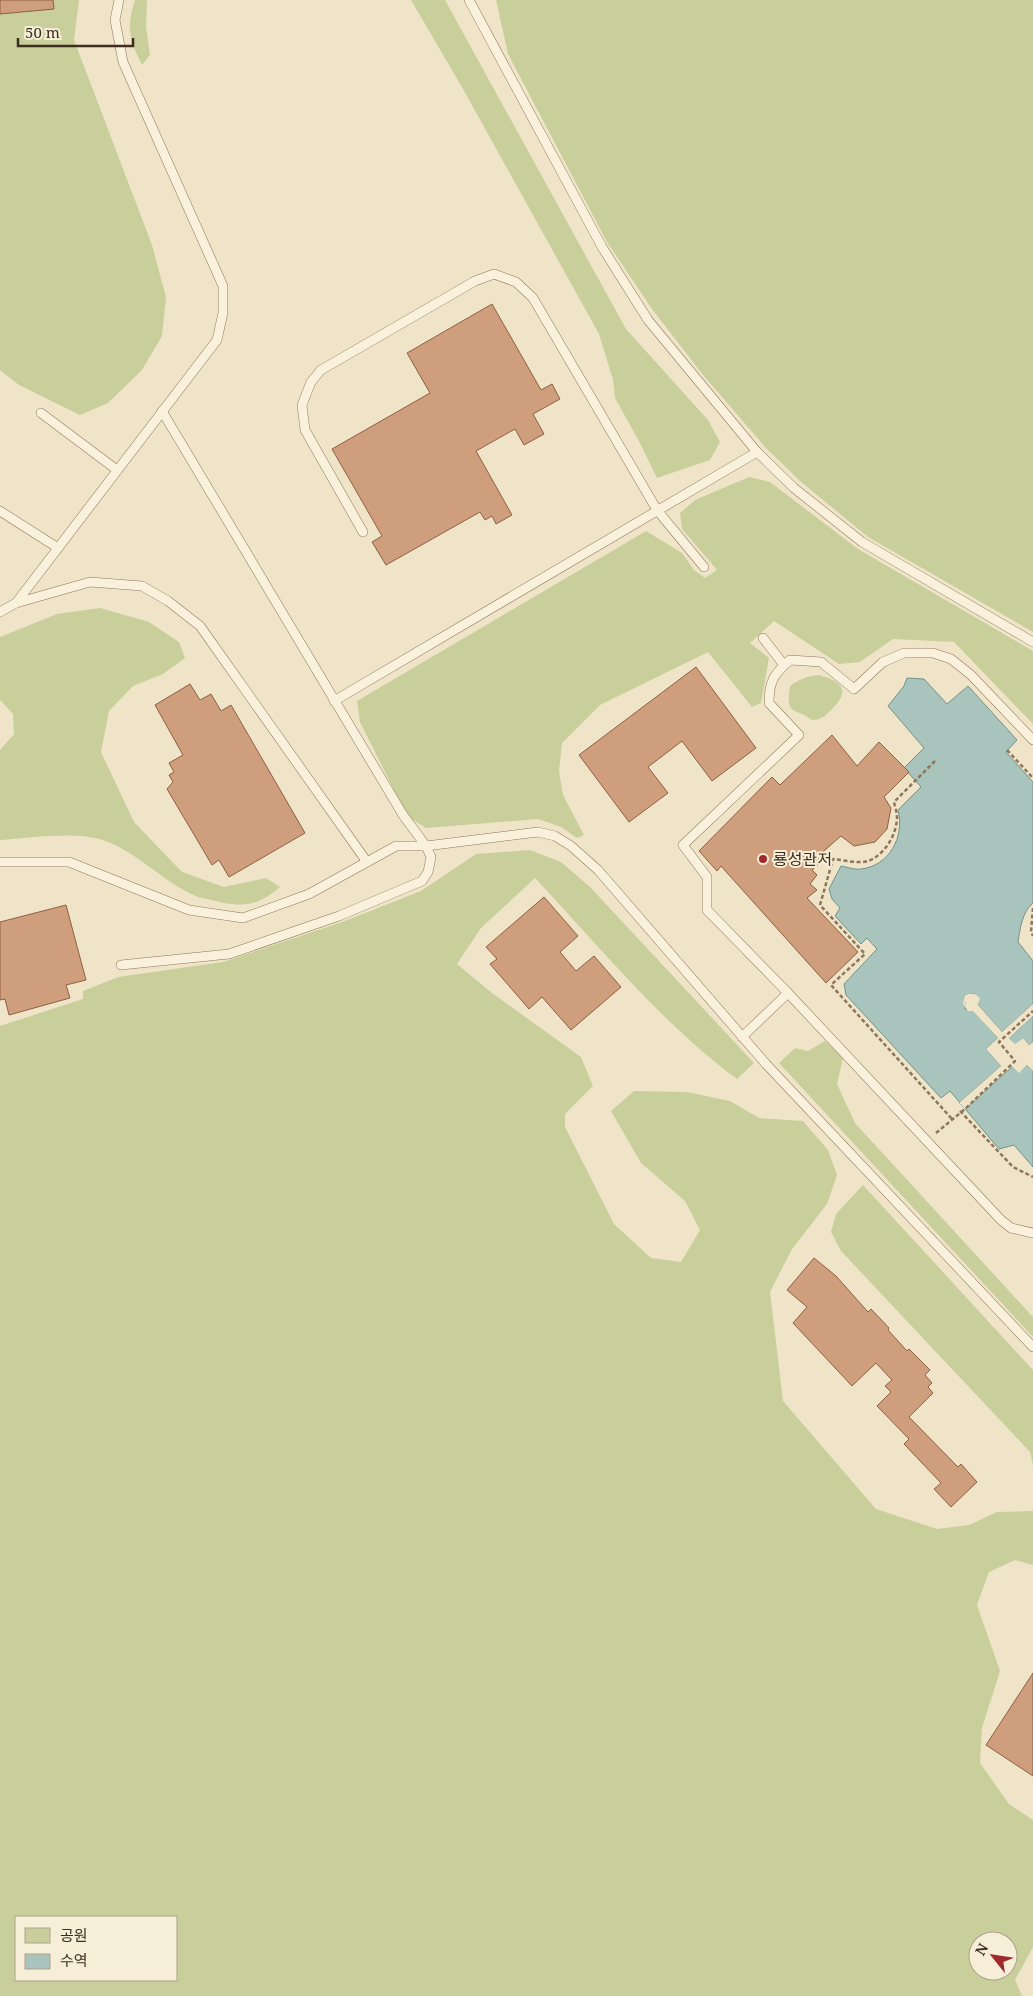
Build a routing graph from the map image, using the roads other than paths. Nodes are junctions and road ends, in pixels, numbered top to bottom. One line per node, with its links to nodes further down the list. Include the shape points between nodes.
1 (119, 0): 3 (lane, via 115,20 123,62 223,286 223,313 217,340)
2 (469, 0): 5 (lane, via 602,246 648,320)
3 (162, 411): 6 (lane); 17 (lane)
4 (41, 413): 6 (lane)
5 (757, 452): 7 (lane); 15 (lane, via 794,488 862,542)
6 (117, 470): 10 (lane)
7 (657, 510): 9 (lane, via 533,298 516,282 494,274 475,281 321,370 311,382 302,405 305,430); 11 (lane); 17 (lane)
8 (0, 511): 10 (lane)
9 (363, 532)
10 (58, 548): 12 (lane)
11 (704, 567)
12 (16, 604): 13 (lane); 21 (lane, via 90,582 142,586 168,601 200,626)
13 (0, 612)
14 (763, 638): 16 (lane)
15 (1033, 642)
16 (784, 665): 18 (lane, via 790,660 821,662 854,689 883,662 904,653 933,653 951,659 971,675); 23 (lane, via 775,674 769,690 769,703 799,735 683,845 707,877 707,910)
17 (334, 700): 19 (lane, via 403,815)
18 (1033, 740)
19 (426, 846): 21 (lane, via 396,846); 22 (lane, via 431,857 422,881 339,916 229,954); 24 (lane, via 514,833 538,832 555,836 598,870)
20 (0, 862): 21 (lane, via 69,862 189,910 243,918 309,894)
21 (367, 862)
22 (121, 965)
23 (788, 993): 24 (lane); 25 (lane, via 1002,1220 1011,1228)
24 (742, 1037): 26 (lane)
25 (1033, 1233)
26 (1033, 1347)

